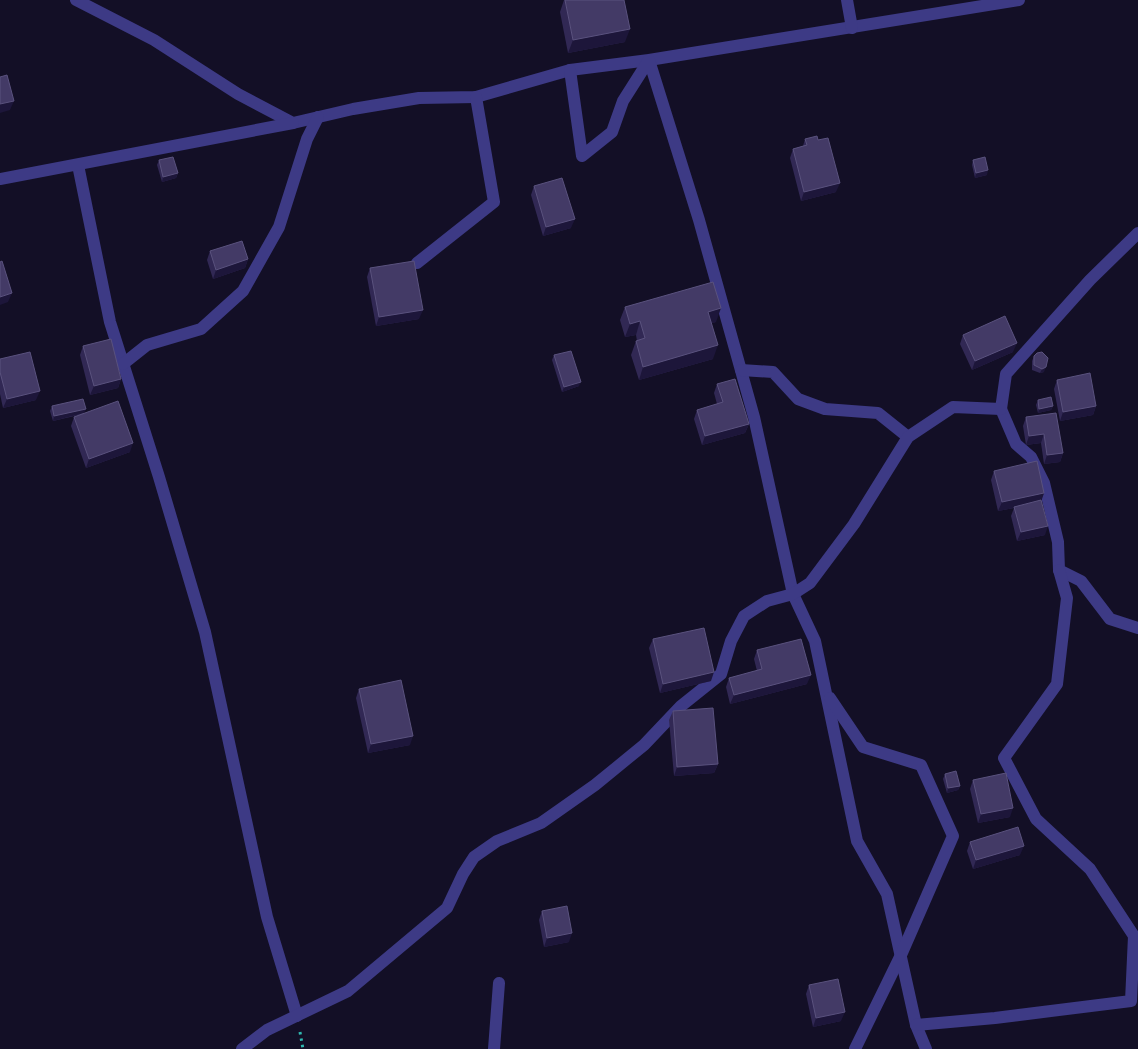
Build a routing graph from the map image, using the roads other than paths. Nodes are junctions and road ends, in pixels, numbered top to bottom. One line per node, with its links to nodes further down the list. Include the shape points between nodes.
1 (76, 0): 9 (street, via 154,40 238,94)
2 (847, 0): 4 (street)
3 (1019, 0): 4 (street)
4 (852, 28): 5 (street)
5 (649, 60): 6 (street); 6 (street, via 623,102 612,132 582,156); 15 (street)
6 (570, 70): 7 (street)
7 (476, 97): 8 (street, via 419,98); 13 (street, via 494,202)
8 (318, 117): 9 (street); 14 (street, via 307,139 279,227 243,291 201,328 147,345)
9 (293, 123): 10 (street)
10 (78, 165): 11 (street); 14 (street, via 110,322)
11 (0, 179)
12 (1138, 233): 16 (street, via 1090,280 1006,374)
13 (417, 263)
14 (123, 364): 24 (street, via 205,632 267,917)
15 (741, 370): 17 (street, via 773,372 798,399 825,409 878,413); 19 (street)
16 (1001, 409): 17 (street, via 953,407); 18 (street, via 1016,444 1031,457 1044,483 1058,542)
17 (908, 437): 19 (street, via 830,558 810,583)
18 (1059, 570): 20 (street, via 1080,581 1110,619); 25 (street, via 1067,598 1057,684 1004,758 1036,819 1090,869 1134,936 1131,1000)
19 (794, 594): 21 (street, via 815,641); 24 (street, via 767,601 744,616 731,641 721,674 680,706 644,745 596,785 541,823 497,841 474,857 447,908 348,991)
20 (1138, 628)
21 (827, 693): 22 (street, via 857,841 887,894); 22 (street, via 863,747 921,765 953,836)
22 (901, 955): 25 (street); 28 (street)
23 (499, 983): 27 (street)
24 (297, 1016): 26 (street, via 267,1030)
25 (916, 1025): 29 (street)
26 (242, 1049)
27 (494, 1049)
28 (855, 1049)
29 (926, 1049)

